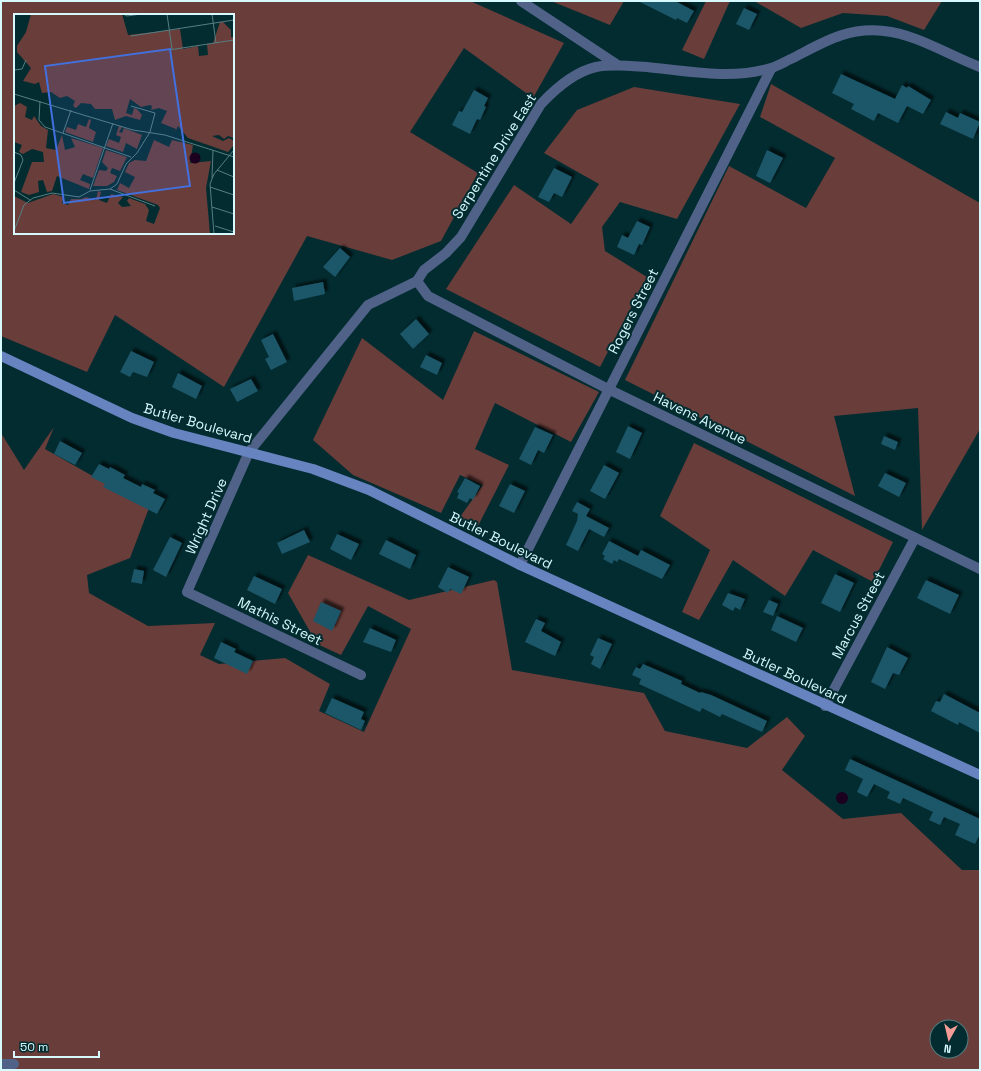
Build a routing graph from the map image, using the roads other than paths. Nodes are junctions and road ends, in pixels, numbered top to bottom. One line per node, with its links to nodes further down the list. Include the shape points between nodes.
1 (521, 1): 2 (street)
2 (616, 64): 4 (street, Serpentine Drive East, via 715,74); 5 (street, Serpentine Drive East, via 594,68 574,76 541,104 461,237 446,254 424,270)
3 (980, 67): 4 (street, Serpentine Drive East, via 909,37 885,31 856,30 837,36)
4 (771, 68): 7 (street, Rogers Street)
5 (417, 281): 7 (street, Havens Avenue, via 428,296); 8 (street, Serpentine Drive East, via 368,305)
6 (1, 356): 8 (street, Butler Boulevard, via 132,418 174,433)
7 (608, 389): 9 (street, Havens Avenue); 10 (street, Rogers Street)
8 (249, 452): 10 (street, Butler Boulevard, via 313,469 369,490); 12 (street, Wright Drive)
9 (915, 538): 11 (street, Havens Avenue); 14 (street, Marcus Street)
10 (520, 565): 14 (street, Butler Boulevard)
11 (980, 569)
12 (187, 592): 13 (street, Mathis Street)
13 (361, 675)
14 (826, 706): 15 (street, Butler Boulevard)
15 (980, 775)
16 (1, 1064): 17 (street)
17 (14, 1064)

